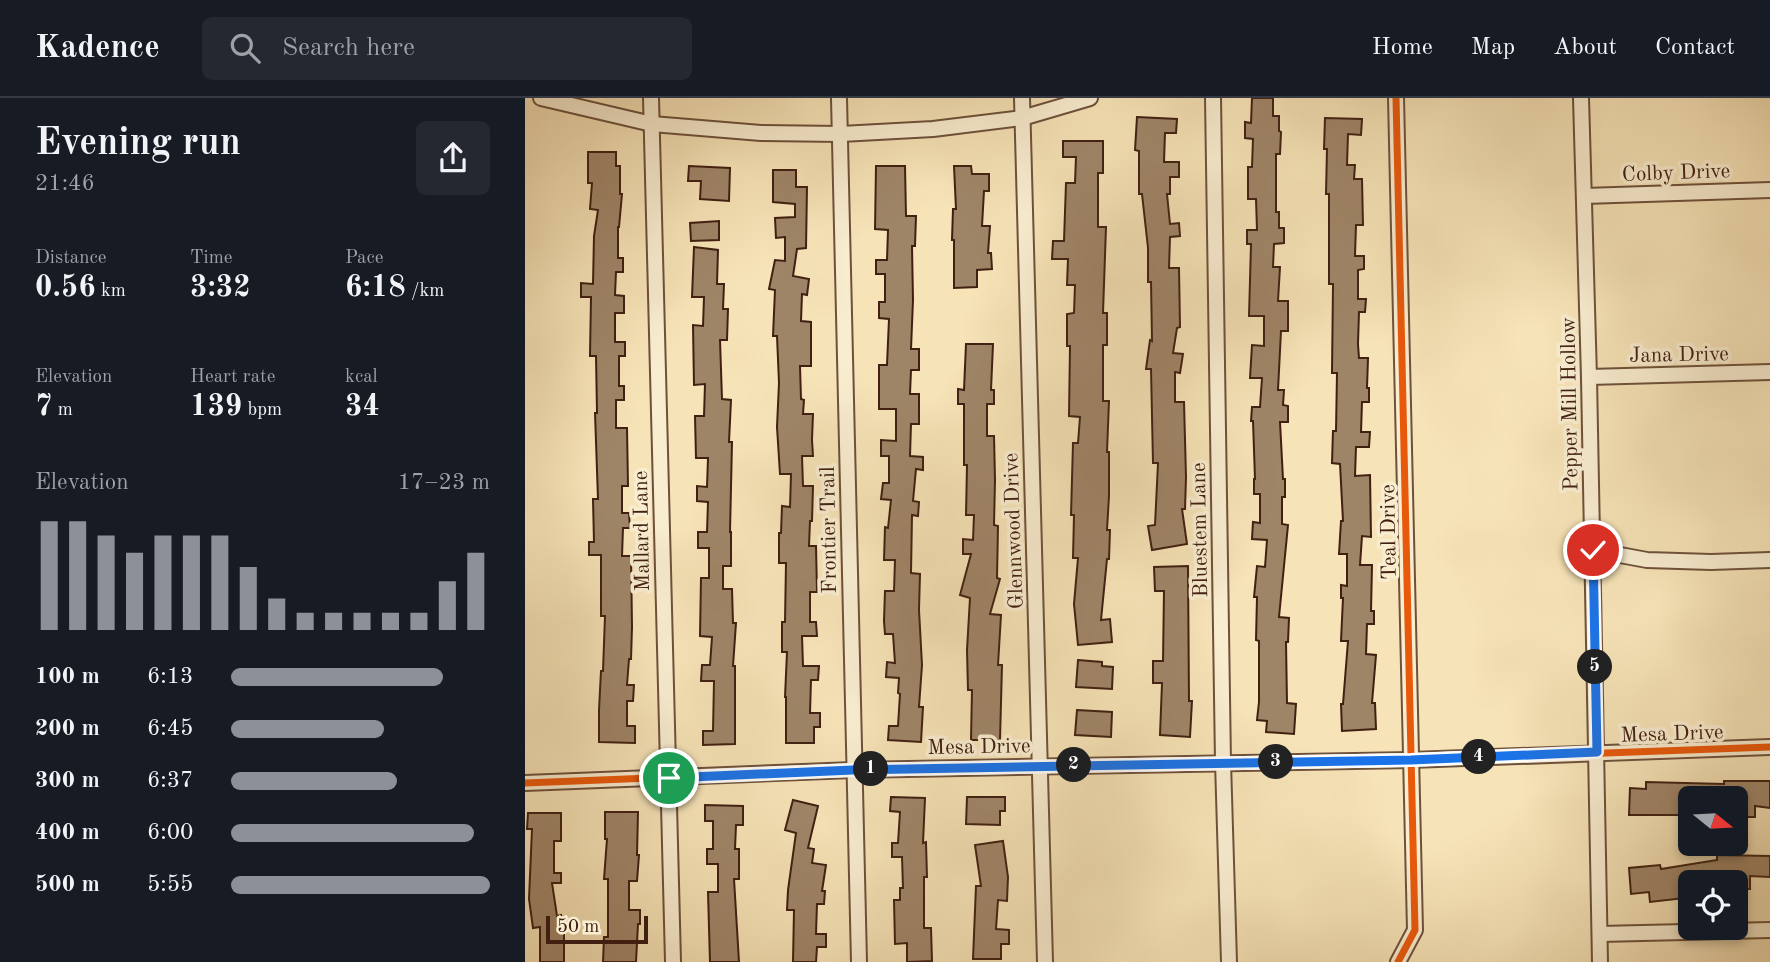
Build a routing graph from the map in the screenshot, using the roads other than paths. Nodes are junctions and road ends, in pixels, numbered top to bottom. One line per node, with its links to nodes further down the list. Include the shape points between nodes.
1 (541, 98): 10 (street)
2 (651, 98): 10 (street, Mallard Lane)
3 (839, 98): 11 (street, Frontier Trail)
4 (1022, 98): 9 (street, Glennwood Drive)
5 (1090, 98): 9 (street)
6 (1213, 98): 21 (street, Bluestem Lane)
7 (1396, 98): 20 (street, Teal Drive)
8 (1581, 98): 13 (street, Pepper Mill Hollow)
9 (1022, 118): 11 (street, via 933,130); 22 (street, Glennwood Drive)
10 (652, 124): 11 (street); 24 (street, Mallard Lane)
11 (841, 134): 23 (street, Frontier Trail)
12 (1770, 190): 13 (street, Colby Drive)
13 (1584, 196): 15 (street, Pepper Mill Hollow)
14 (1770, 372): 15 (street, Jana Drive)
15 (1589, 377): 16 (street, Pepper Mill Hollow)
16 (1593, 550): 17 (street, via 1647,560); 19 (street, Pepper Mill Hollow)
17 (1770, 560)
18 (1770, 747): 19 (street, Mesa Drive)
19 (1597, 752): 20 (street, Mesa Drive); 27 (street, Pepper Mill Hollow)
20 (1411, 760): 21 (street, Mesa Drive); 32 (street, Teal Drive, via 1415,930)
21 (1223, 762): 22 (street, Mesa Drive); 31 (street, Bluestem Lane)
22 (1041, 765): 23 (street, Mesa Drive); 30 (street, Glennwood Drive)
23 (853, 770): 24 (street, Mesa Drive); 29 (street, Frontier Trail)
24 (669, 778): 25 (street, Mesa Drive); 28 (street, Mallard Lane)
25 (525, 783)
26 (1770, 930): 27 (street)
27 (1600, 934): 33 (street, Pepper Mill Hollow)
28 (673, 962)
29 (859, 962)
30 (1045, 962)
31 (1229, 962)
32 (1398, 962)
33 (1600, 962)

